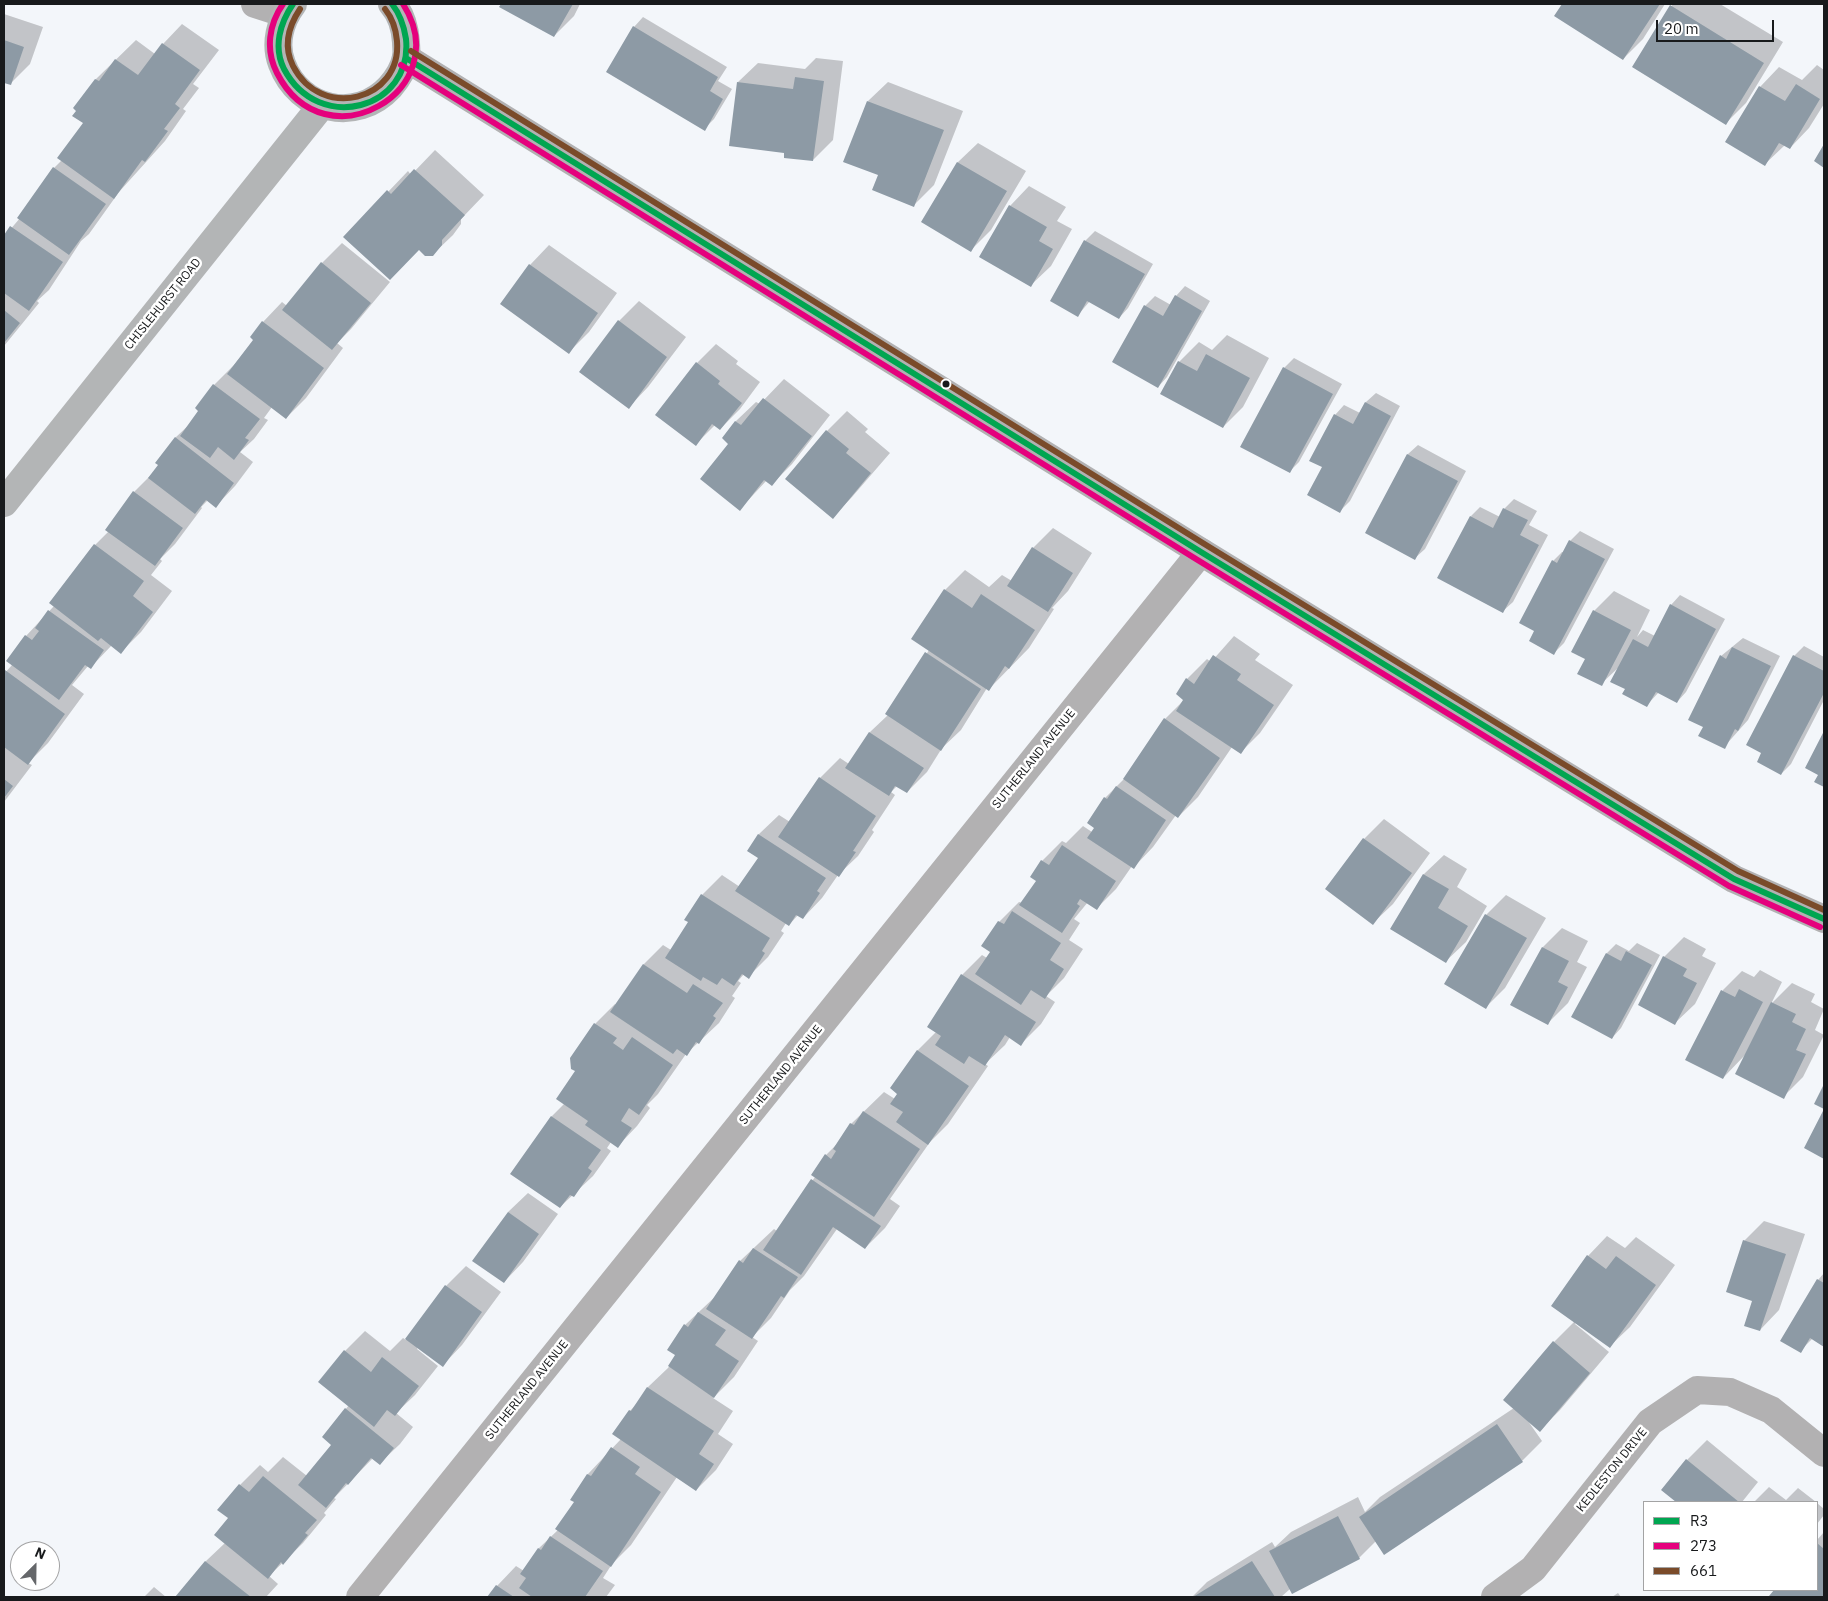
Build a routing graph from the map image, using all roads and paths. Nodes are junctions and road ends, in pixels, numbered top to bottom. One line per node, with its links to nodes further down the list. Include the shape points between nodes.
1 (255, 4): 3 (street)
2 (392, 4): 4 (main road, via 406,30)
3 (289, 9): 5 (main road, via 279,34 279,56 287,78 302,94)
4 (406, 58): 5 (main road, via 397,79 382,95 363,105 340,108); 7 (street)
5 (322, 105): 6 (main road, CHISLEHURST ROAD)
6 (4, 503)
7 (1201, 552): 8 (street, via 1734,878); 10 (street, SUTHERLAND AVENUE)
8 (1824, 919)
9 (1824, 1453): 11 (street, KEDLESTON DRIVE, via 1771,1410 1730,1392 1697,1390 1650,1422 1533,1569)
10 (360, 1597)
11 (1495, 1597)

